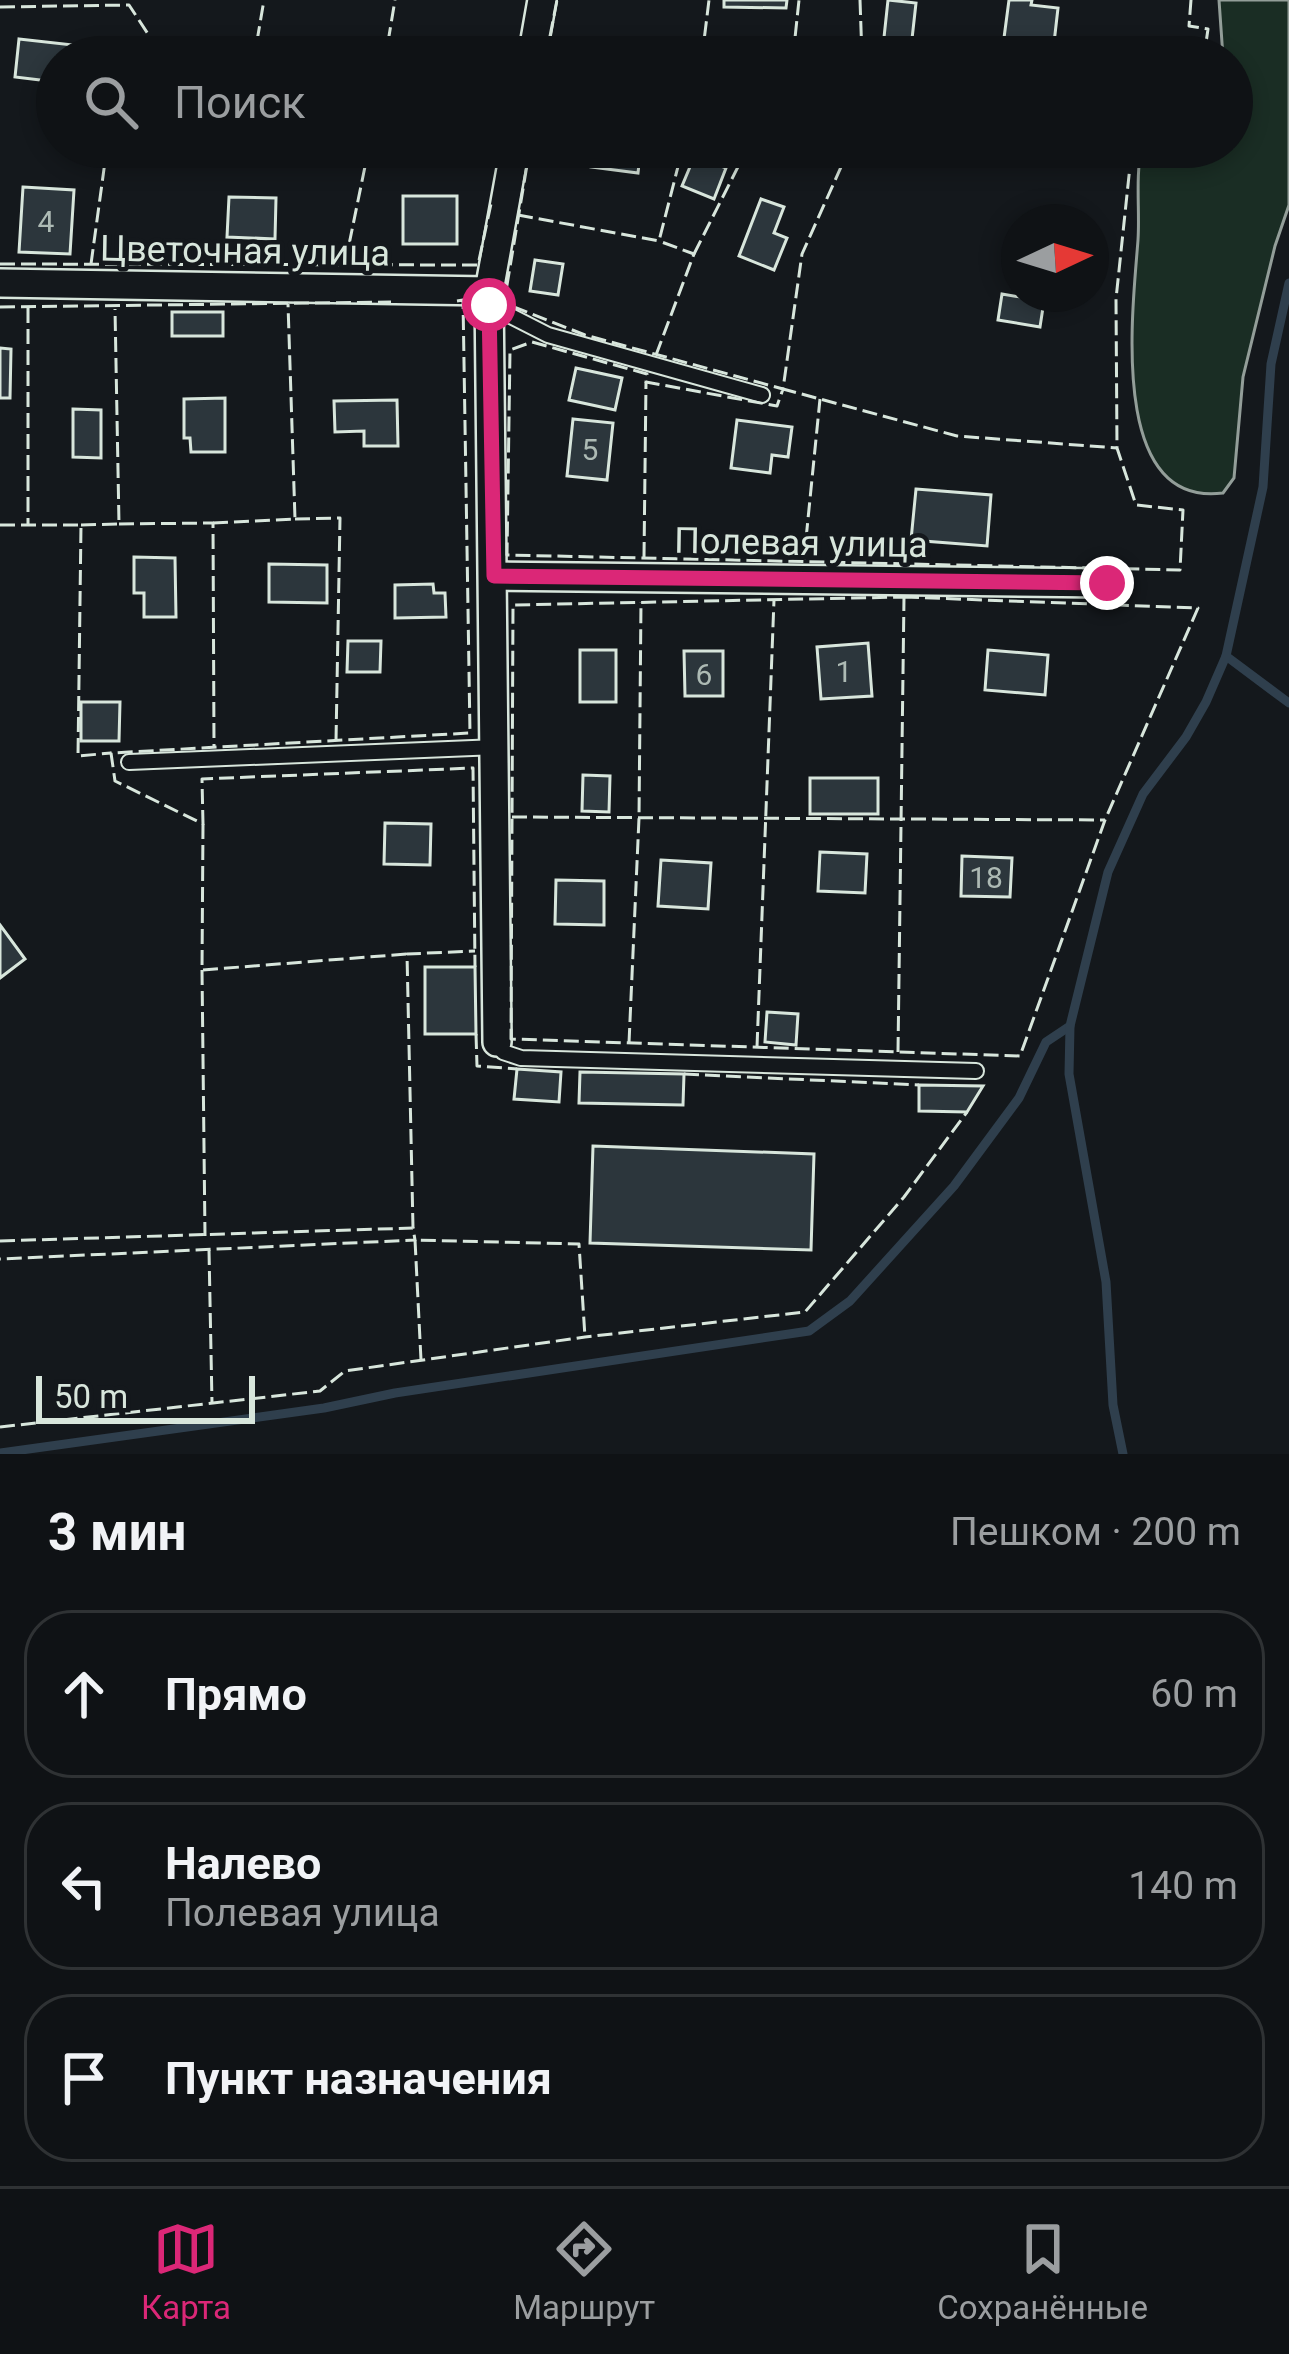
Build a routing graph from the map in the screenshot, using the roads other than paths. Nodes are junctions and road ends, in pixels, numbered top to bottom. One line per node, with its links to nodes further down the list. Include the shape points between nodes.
1 (542, 0): 2 (street)
2 (536, 36)
3 (511, 168): 5 (street)
4 (0, 283): 5 (street, Цветочная улица)
5 (489, 298): 6 (lane, via 548,335); 7 (street)
6 (762, 395)
7 (494, 576): 8 (street, Полевая улица); 9 (street)
8 (1107, 583)
9 (496, 747): 10 (lane); 11 (street)
10 (129, 761)
11 (497, 1042): 12 (lane, via 521,1058)
12 (976, 1071)

